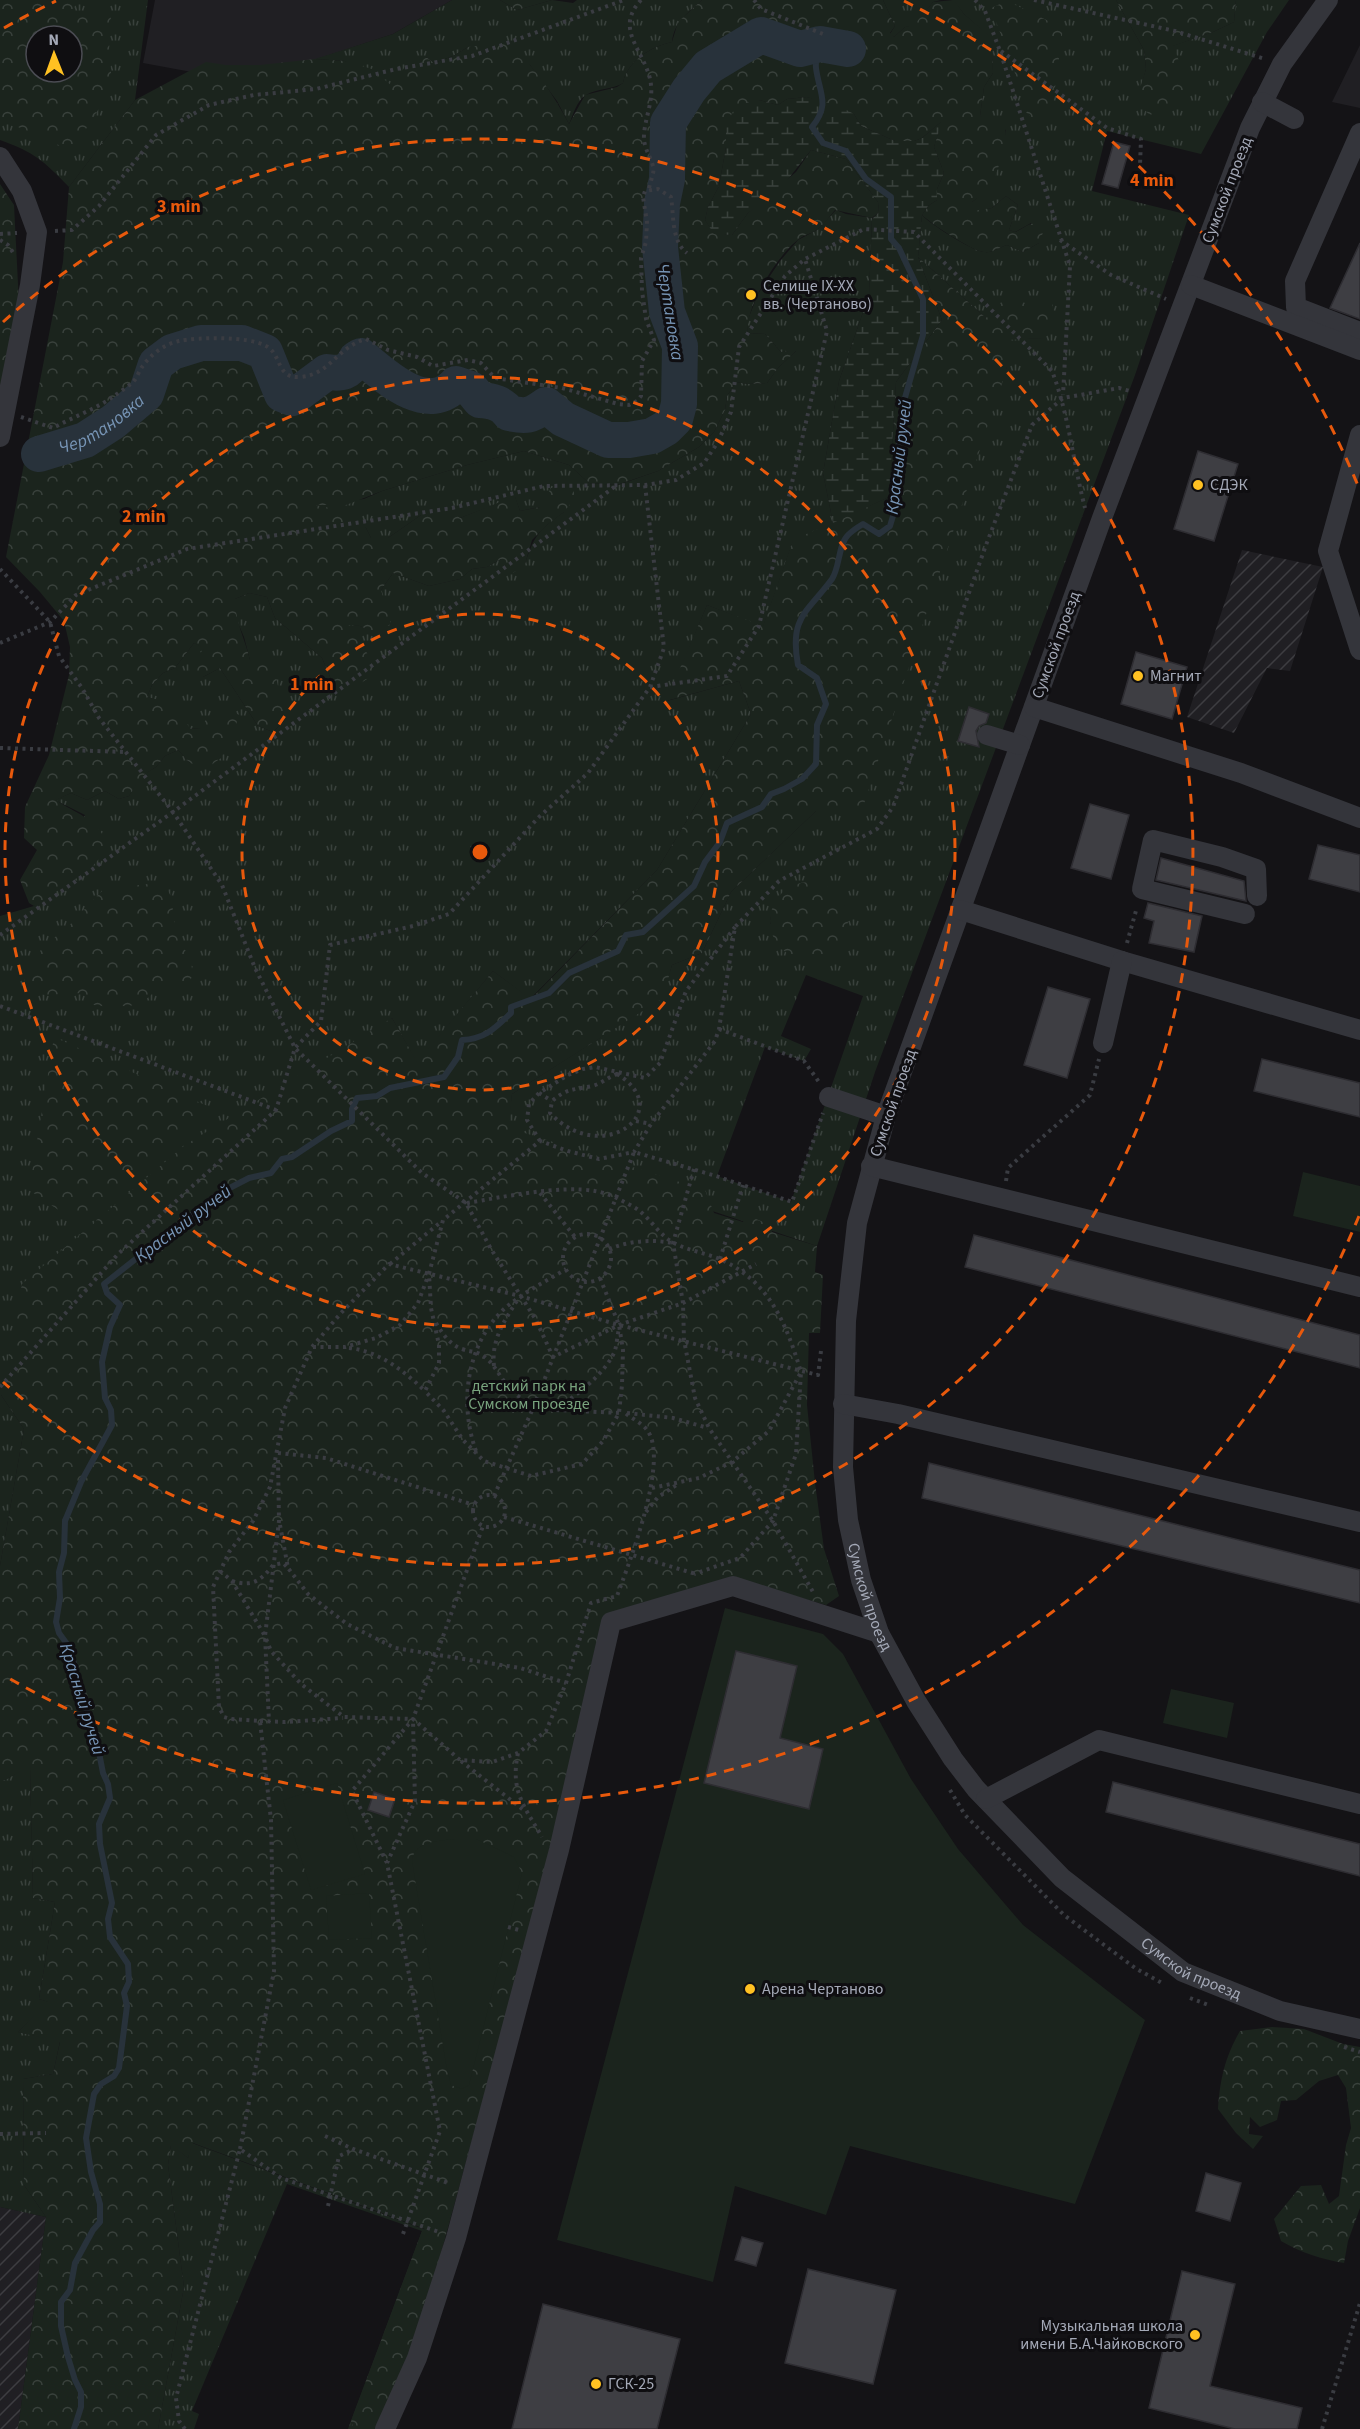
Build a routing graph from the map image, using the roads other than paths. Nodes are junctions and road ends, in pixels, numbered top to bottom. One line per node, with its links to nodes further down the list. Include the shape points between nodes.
1 (1328, 0): 2 (street, Сумской проезд, via 1282,64)
2 (1262, 102): 3 (street); 6 (street, Сумской проезд)
3 (1294, 118)
4 (1360, 133): 7 (street, via 1294,281 1296,307)
5 (0, 157): 10 (street, via 22,191 37,232)
6 (1191, 285): 8 (street); 12 (street, Сумской проезд)
7 (1360, 332)
8 (1360, 350)
9 (1360, 435): 11 (street, via 1328,551)
10 (0, 437)
11 (1360, 650)
12 (1034, 707): 14 (street, Сумской проезд); 15 (street, via 1241,773)
13 (987, 735): 14 (street)
14 (1020, 745): 17 (street, Сумской проезд)
15 (1360, 818)
16 (1257, 896): 18 (street, via 1256,869 1153,840 1142,889)
17 (962, 910): 19 (street); 23 (street, Сумской проезд)
18 (1245, 914)
19 (1122, 960): 20 (street); 21 (street)
20 (1360, 1030)
21 (1103, 1043)
22 (829, 1097): 23 (street)
23 (886, 1116): 24 (street, Сумской проезд)
24 (871, 1166): 25 (street); 26 (street, Сумской проезд, via 857,1223 846,1321)
25 (1360, 1287)
26 (843, 1404): 27 (street); 28 (street, Сумской проезд, via 848,1520 861,1580)
27 (1359, 1518)
28 (879, 1633): 29 (street, Сумской проезд, via 953,1759); 32 (street, via 733,1586 611,1622 559,1850 456,2238 417,2358)
29 (986, 1799): 30 (street, via 1099,1740); 31 (street, Сумской проезд, via 1062,1878 1183,1972 1280,2011)
30 (1360, 1804)
31 (1360, 2030)
32 (386, 2429)

